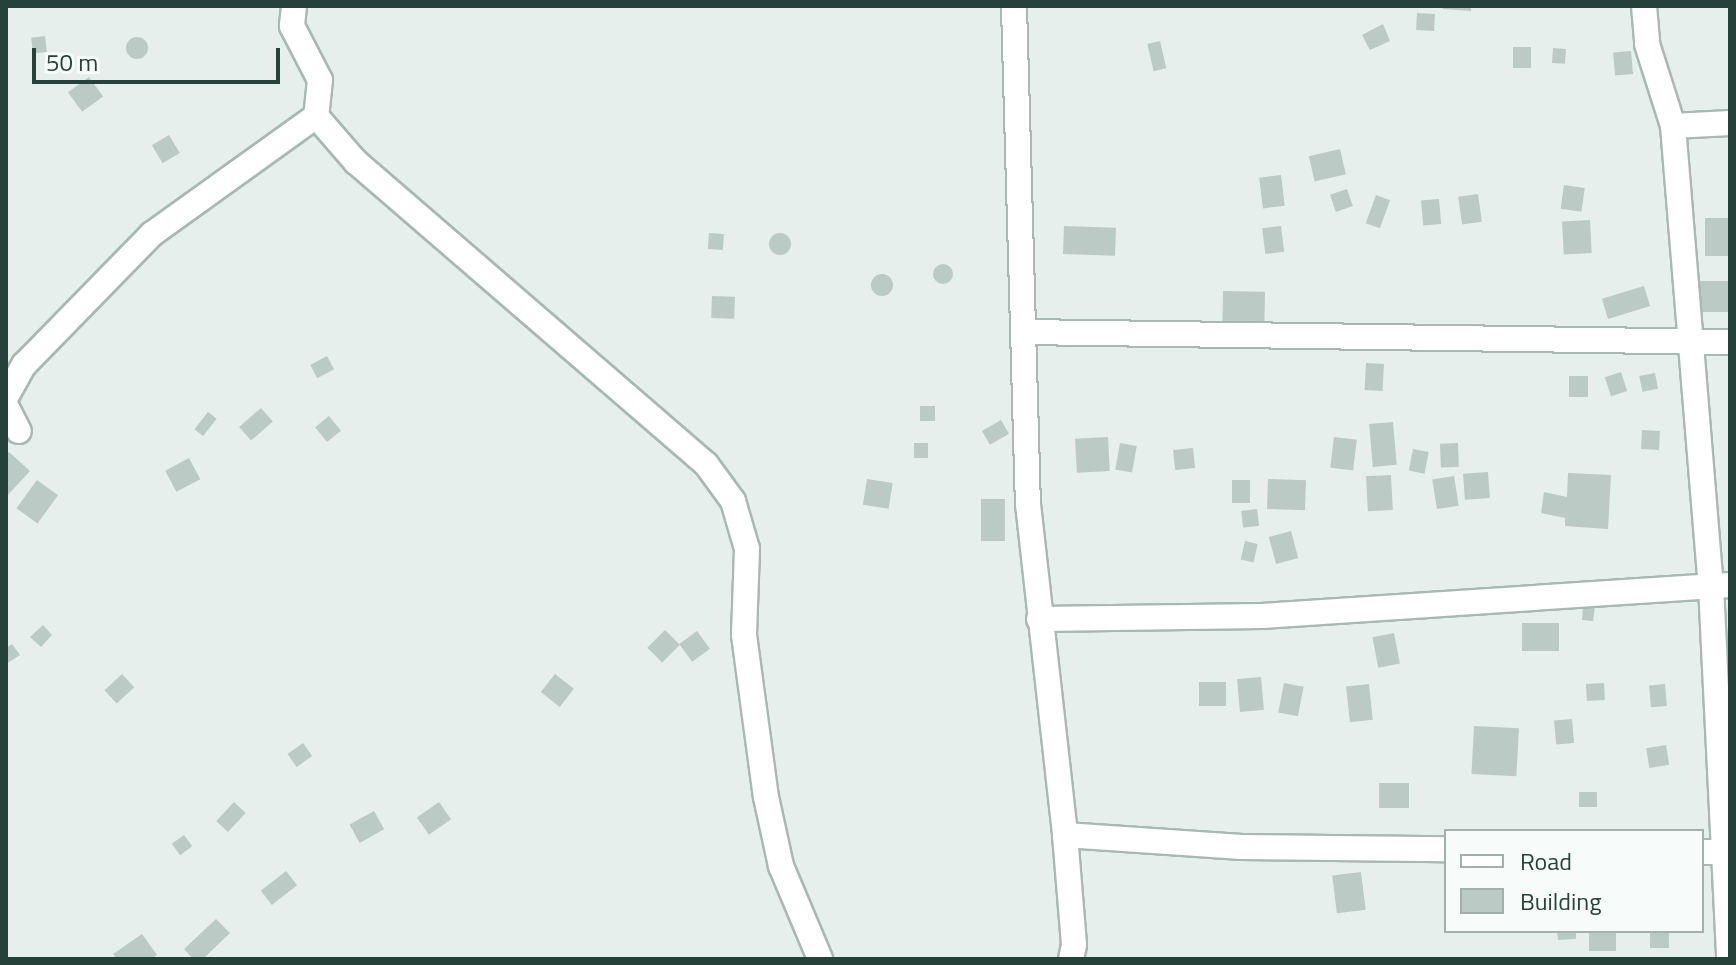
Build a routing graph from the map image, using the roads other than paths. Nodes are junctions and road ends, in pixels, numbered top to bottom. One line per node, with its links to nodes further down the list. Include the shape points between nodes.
1 (271, 6): 4 (street)
2 (1014, 6): 8 (street)
3 (1644, 6): 7 (street, via 1647,44)
4 (293, 16): 5 (street, via 320,80)
5 (316, 116): 11 (street, via 152,234 24,365); 19 (street, via 356,162 706,464 733,501 747,549 744,635 766,797 781,866)
6 (1730, 123): 7 (street)
7 (1673, 126): 10 (street)
8 (1023, 332): 10 (street); 15 (street, via 1028,504)
9 (1730, 342): 10 (street)
10 (1690, 343): 14 (street)
11 (6, 397)
12 (6, 406): 13 (street)
13 (19, 431)
14 (1721, 586): 15 (street, via 1262,616); 18 (street)
15 (1039, 619): 16 (street)
16 (1065, 835): 17 (street, via 1242,847); 20 (street)
17 (1444, 849)
18 (1719, 852): 21 (street)
19 (820, 959)
20 (1071, 959)
21 (1729, 959)

